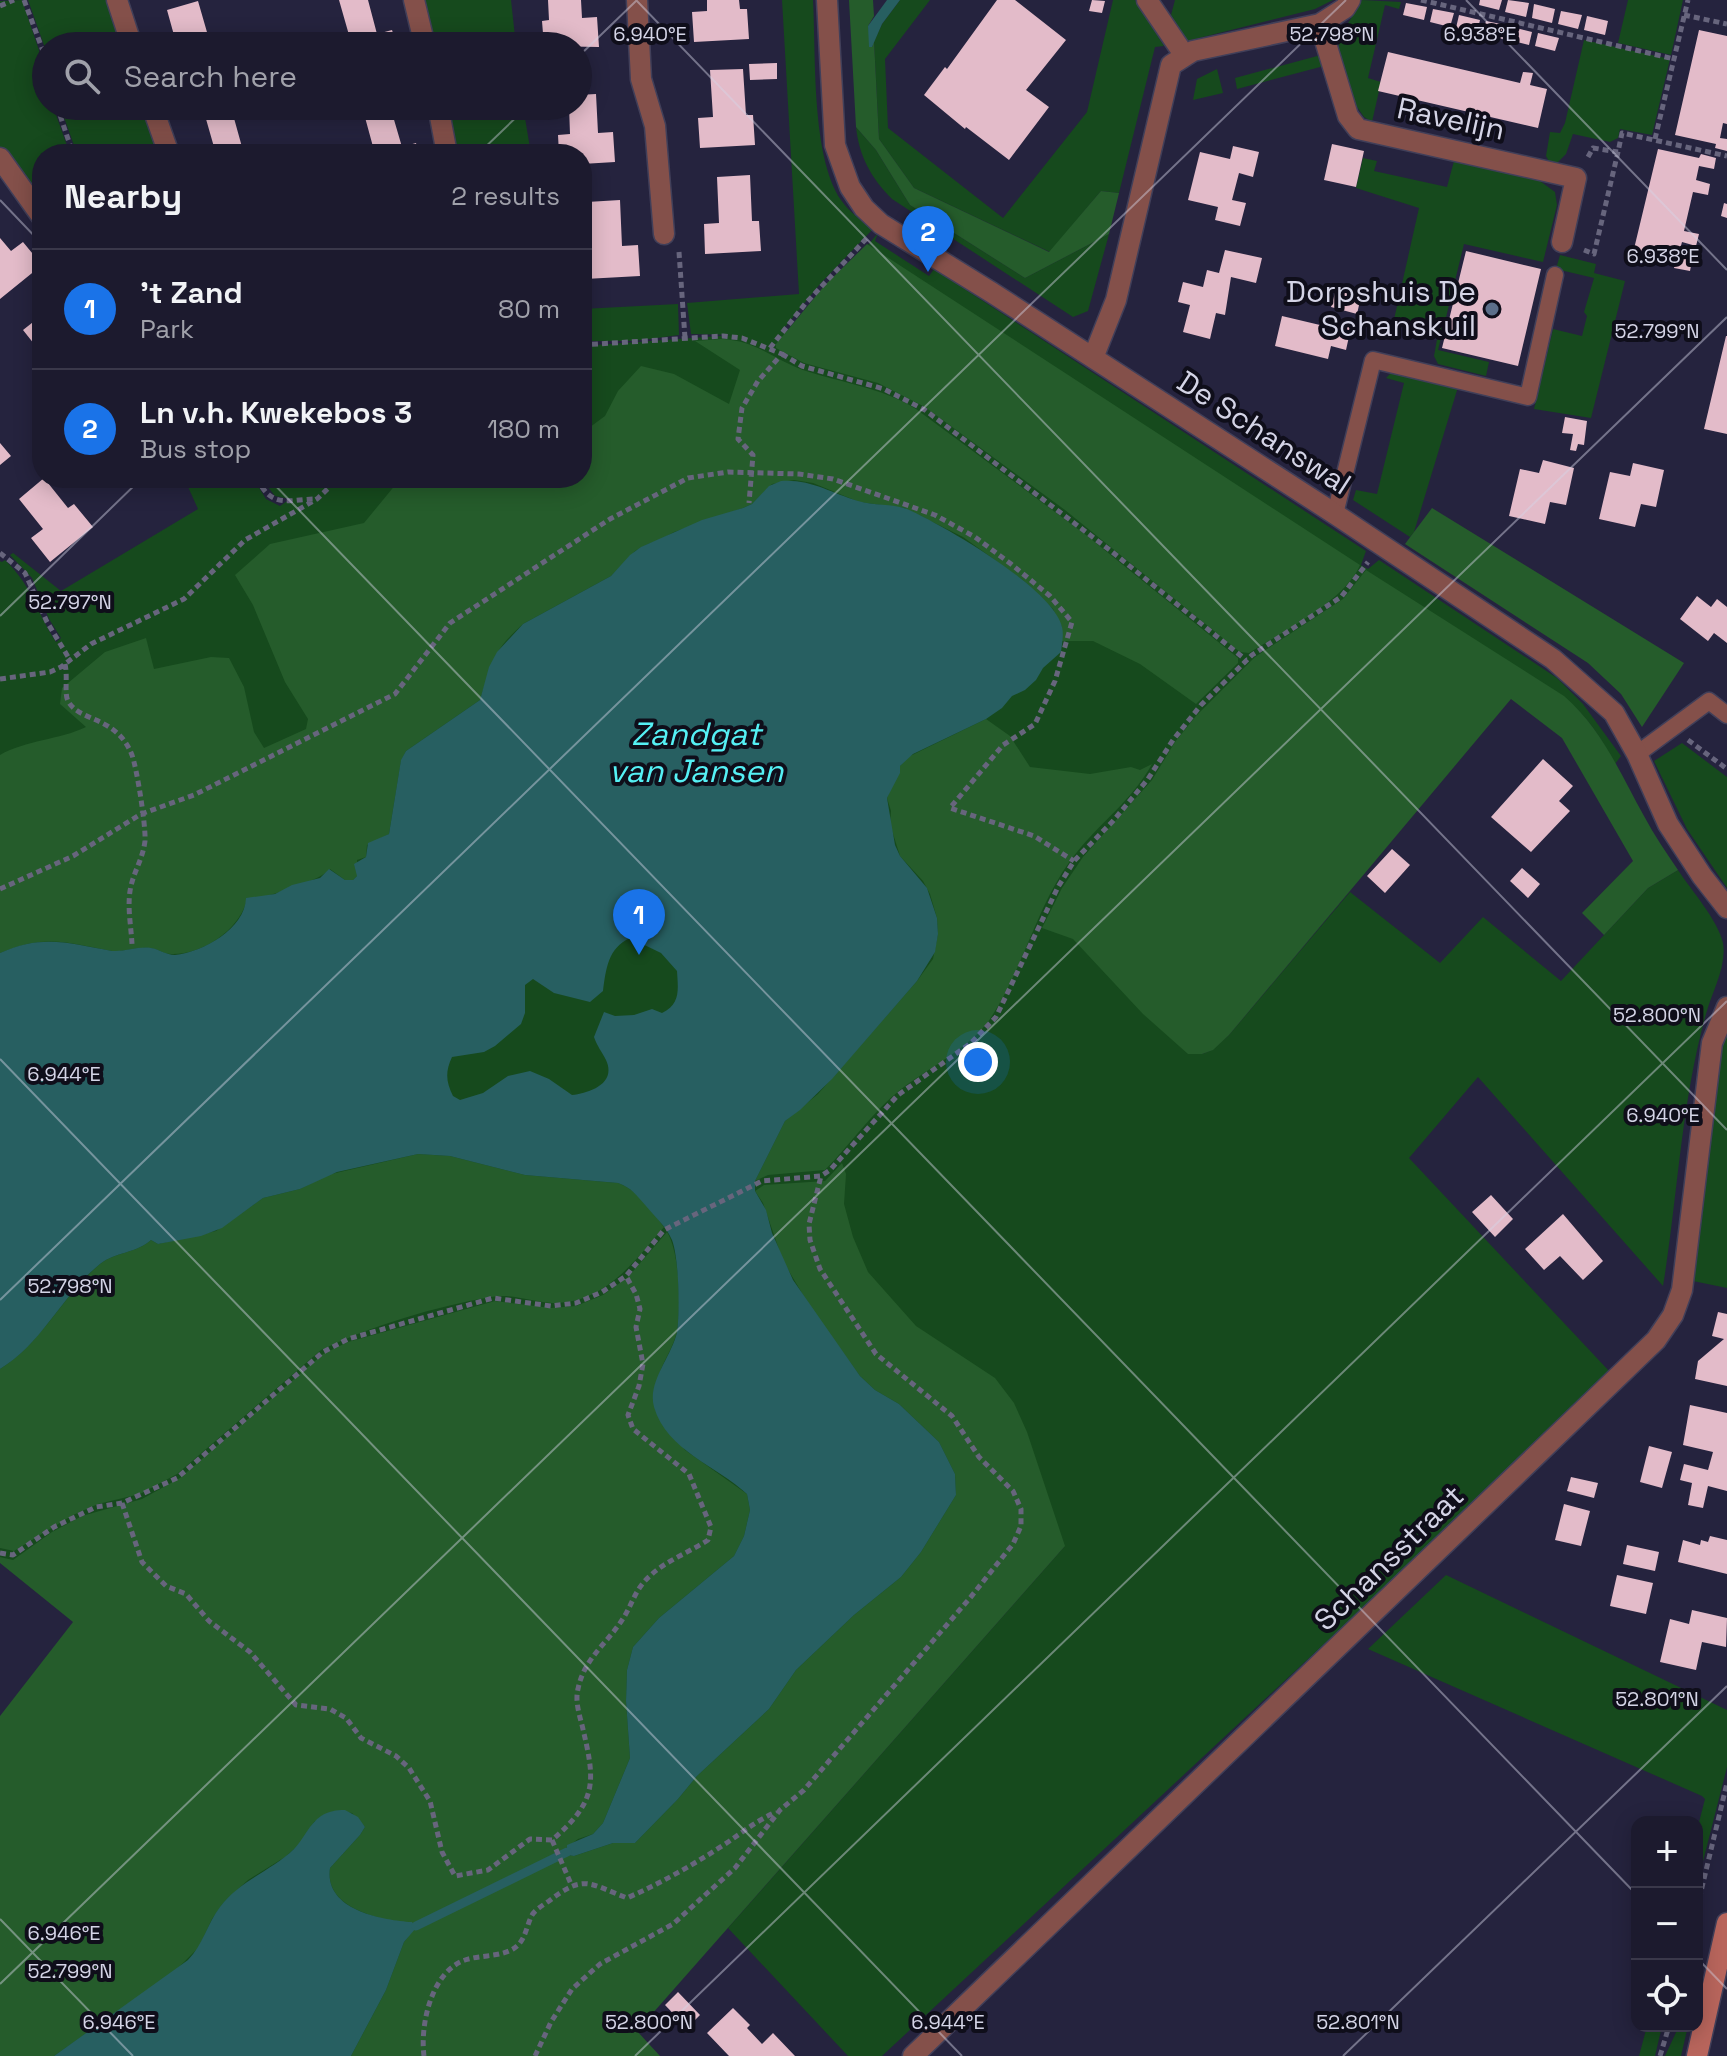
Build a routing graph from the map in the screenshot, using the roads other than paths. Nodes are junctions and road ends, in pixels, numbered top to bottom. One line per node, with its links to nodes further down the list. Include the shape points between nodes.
1 (117, 0): 8 (street)
2 (414, 0): 9 (street)
3 (637, 0): 17 (street, via 641,79 655,126)
4 (827, 0): 20 (street, De Schanswal, via 835,145 856,198 881,224)
5 (1147, 0): 10 (street)
6 (1350, 0): 7 (street)
7 (1320, 24): 10 (street); 18 (street, Ravelijn, via 1348,116 1358,129 1576,178)
8 (127, 32)
9 (422, 32)
10 (1185, 56): 20 (street, via 1171,65 1116,300)
11 (157, 120): 13 (street)
12 (441, 120): 14 (street)
13 (165, 144)
14 (445, 144)
15 (0, 158): 16 (street)
16 (32, 203)
17 (664, 234)
18 (1562, 242)
19 (1555, 275): 21 (lane, via 1528,397 1373,360)
20 (1093, 358): 21 (street, De Schanswal)
21 (1335, 514): 23 (street, De Schanswal, via 1553,659 1614,713)
22 (1727, 715): 23 (lane, via 1709,701)
23 (1637, 754): 24 (street, De Schanswal, via 1668,824)
24 (1727, 908)
25 (1727, 1007): 27 (street, Schansstraat, via 1712,1043 1682,1290 1656,1340)
26 (1727, 1923): 28 (main road)
27 (913, 2056)
28 (1697, 2056)

